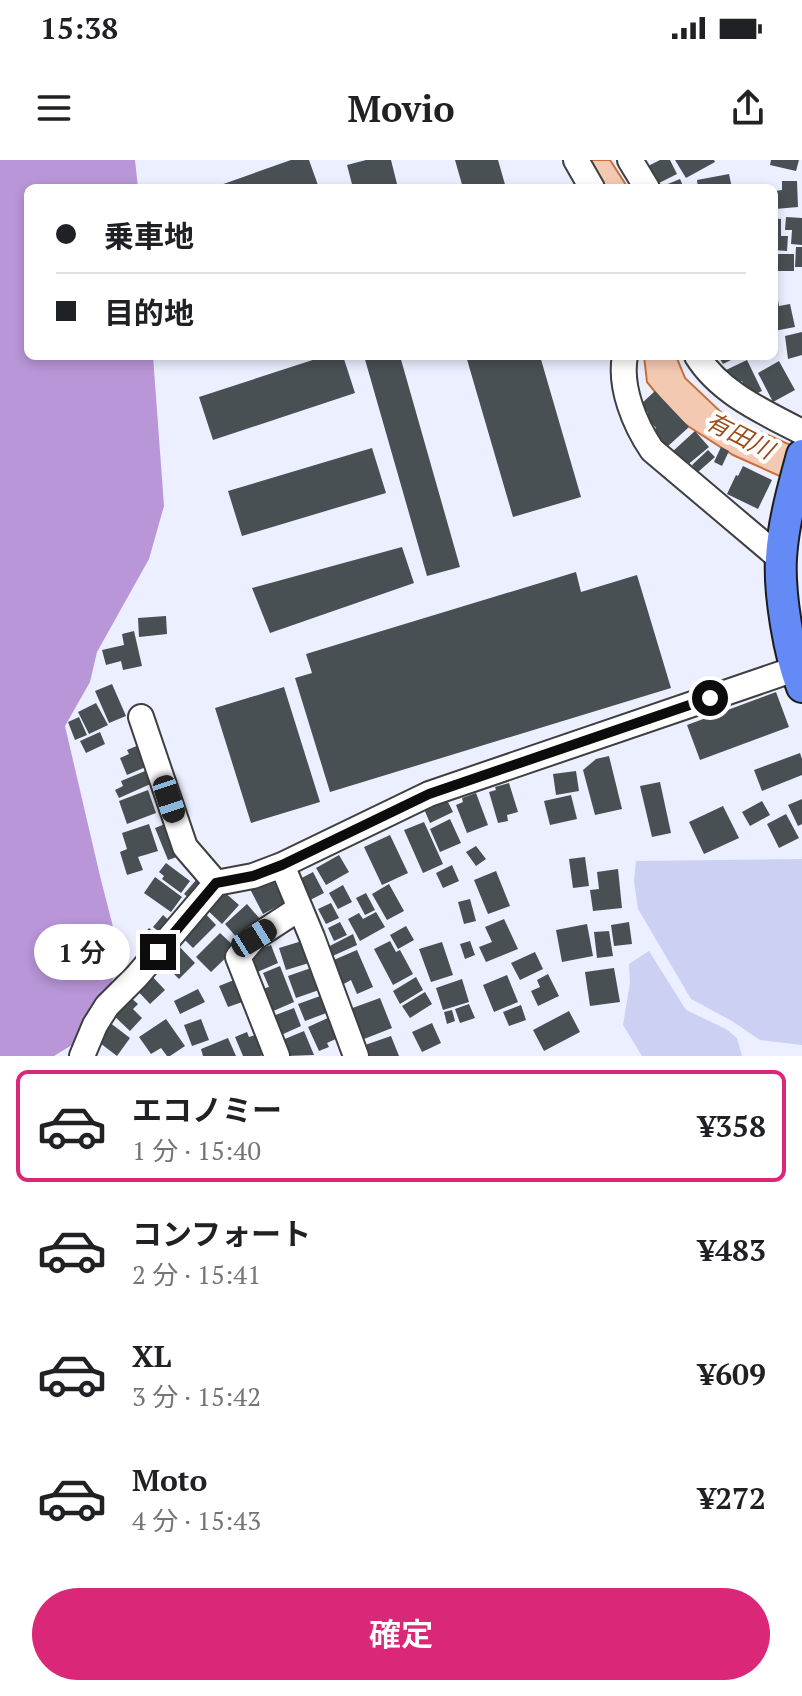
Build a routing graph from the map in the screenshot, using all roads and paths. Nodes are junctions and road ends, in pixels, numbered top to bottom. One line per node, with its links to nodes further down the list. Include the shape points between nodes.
1 (576, 160): 3 (street)
2 (630, 160): 4 (street)
3 (590, 184)
4 (645, 184)
5 (624, 360): 9 (street, via 628,395 652,450)
6 (700, 360): 7 (street, via 723,387)
7 (802, 432)
8 (802, 455): 9 (main road)
9 (781, 559): 10 (main road, via 784,611)
10 (798, 678): 12 (street, via 429,794)
11 (141, 717): 13 (street, via 185,847)
12 (282, 865): 13 (street); 14 (street)
13 (216, 883): 15 (street, via 107,1006)
14 (300, 908): 16 (street, via 254,938 238,957); 17 (street)
15 (82, 1056)
16 (277, 1056)
17 (356, 1056)

